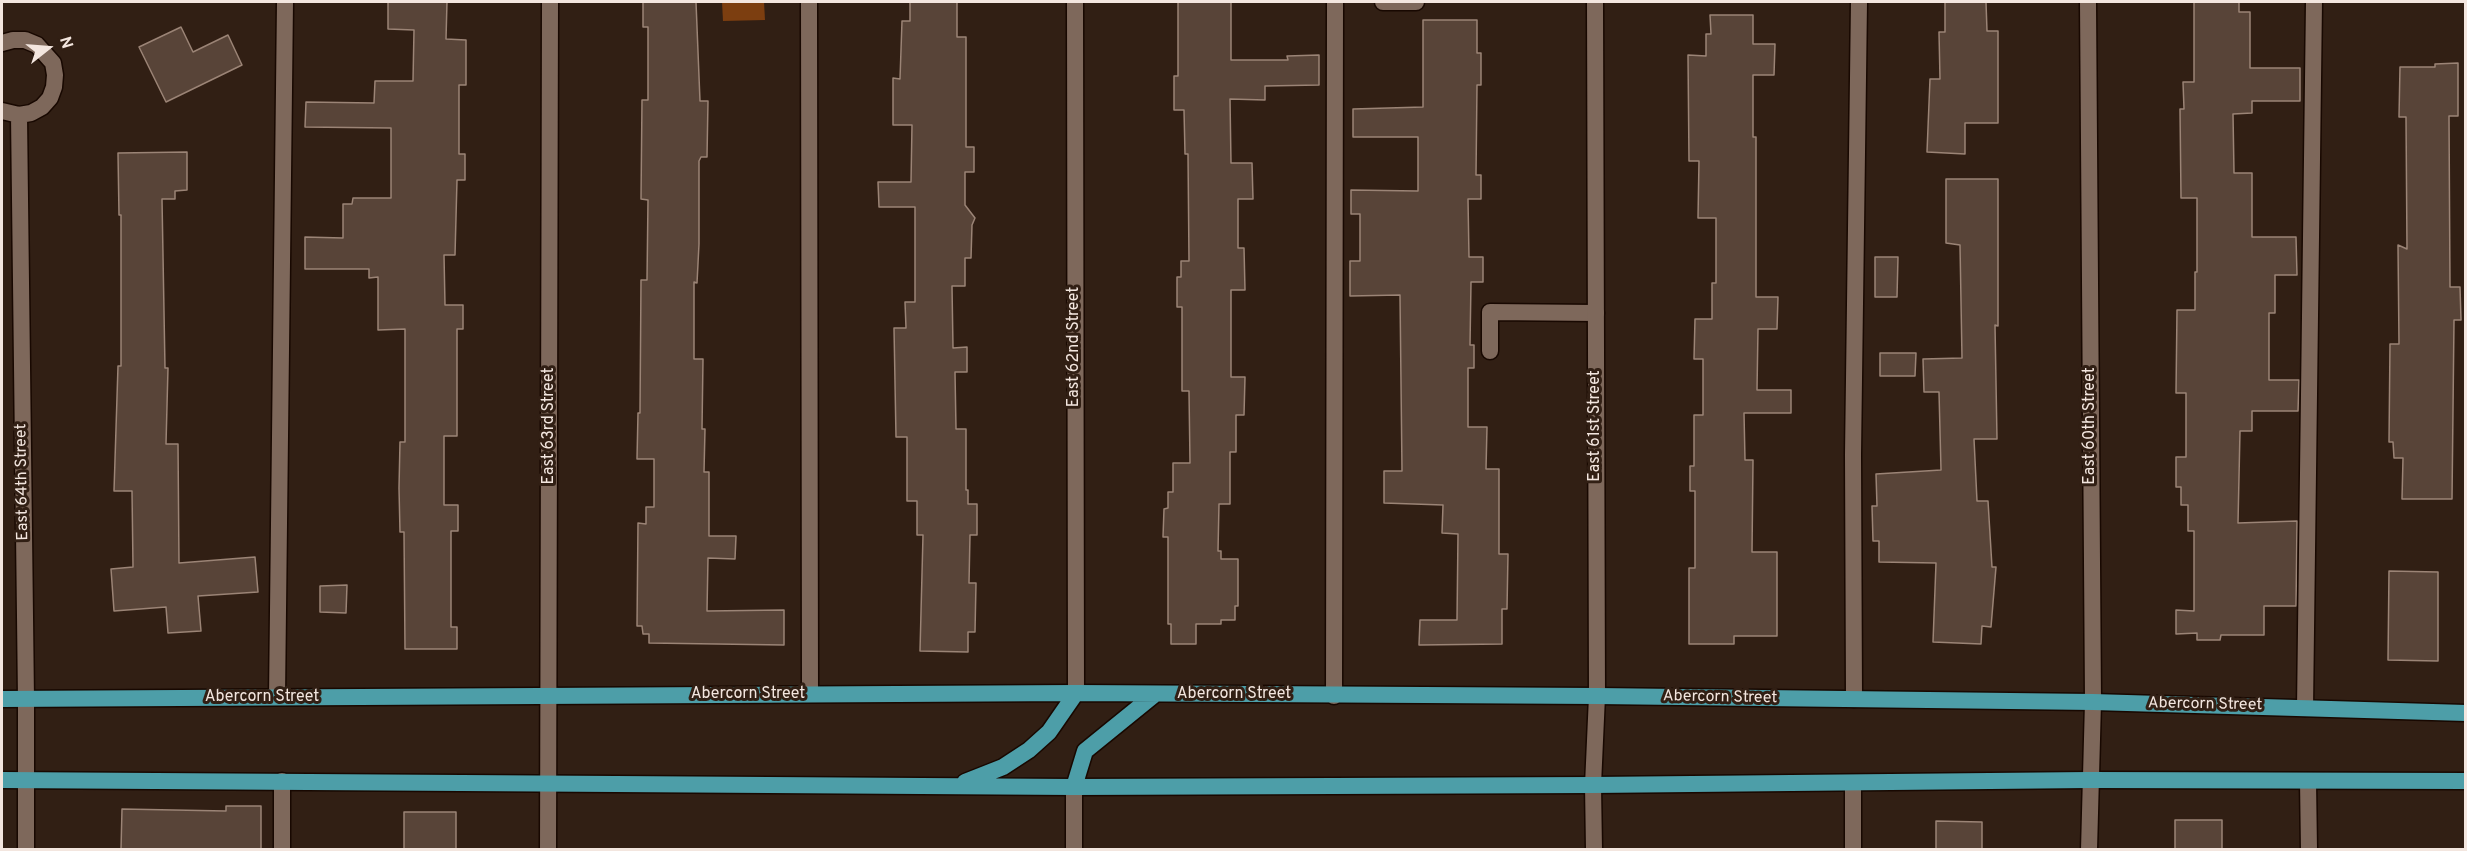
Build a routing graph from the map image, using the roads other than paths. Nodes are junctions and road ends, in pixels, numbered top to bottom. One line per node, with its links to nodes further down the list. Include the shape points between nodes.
1 (285, 2): 23 (street)
2 (550, 2): 20 (street, East 63rd Street)
3 (809, 2): 18 (street)
4 (1075, 2): 17 (street, East 62nd Street)
5 (1335, 2): 21 (street)
6 (1383, 2): 7 (street)
7 (1416, 2)
8 (1595, 2): 15 (street, East 61st Street)
9 (1859, 2): 26 (street)
10 (2088, 2): 27 (street, East 60th Street)
11 (2314, 2): 28 (street)
12 (2, 43): 14 (street, via 31,43 46,52 53,63 54,87 50,98 36,110)
13 (2, 111): 14 (street)
14 (19, 115): 25 (street, East 64th Street)
15 (1596, 313): 16 (street, via 1490,312); 22 (street, East 61st Street)
16 (1490, 351)
17 (1076, 693): 18 (main road, Abercorn Street); 19 (main road, Abercorn Street); 39 (main road, via 1049,732 1029,750 1003,767)
18 (810, 694): 20 (main road, Abercorn Street)
19 (1154, 695): 21 (main road, Abercorn Street); 40 (main road, via 1085,752)
20 (549, 696): 23 (main road, Abercorn Street); 36 (street, East 63rd Street)
21 (1334, 696): 22 (main road, Abercorn Street)
22 (1597, 696): 26 (main road, Abercorn Street); 38 (street, East 61st Street)
23 (277, 698): 25 (main road, Abercorn Street)
24 (2, 699): 25 (main road, Abercorn Street)
25 (26, 699): 31 (street, East 64th Street)
26 (1854, 699): 27 (main road, Abercorn Street)
27 (2092, 702): 28 (main road, Abercorn Street); 32 (street, East 60th Street)
28 (2305, 708): 29 (main road, Abercorn Street)
29 (2466, 713)
30 (2, 780): 31 (main road)
31 (26, 780): 33 (main road); 41 (street, East 64th Street)
32 (2089, 780): 34 (main road); 37 (main road); 47 (street, East 60th Street)
33 (282, 781): 36 (main road); 42 (street)
34 (2308, 781): 35 (main road); 48 (street)
35 (2466, 781)
36 (548, 783): 39 (main road); 43 (street, East 63rd Street)
37 (1853, 783): 38 (main road); 46 (street)
38 (1593, 785): 40 (main road); 45 (street, East 61st Street)
39 (956, 786): 40 (main road)
40 (1074, 787): 44 (street)
41 (26, 849)
42 (282, 849)
43 (548, 849)
44 (1074, 849)
45 (1594, 849)
46 (1853, 849)
47 (2089, 849)
48 (2309, 849)

